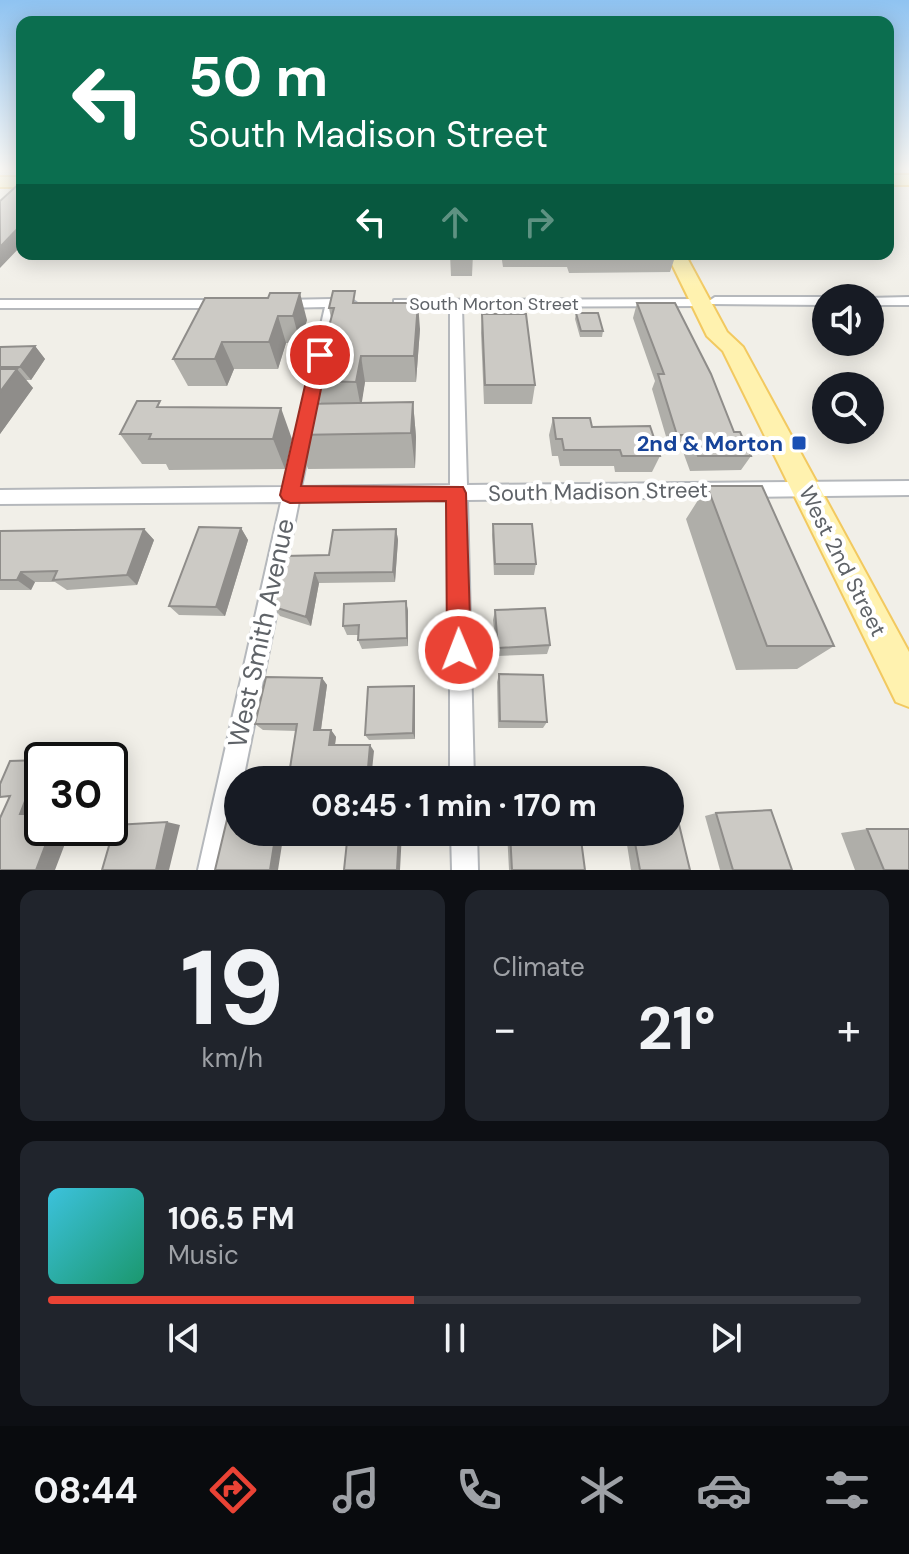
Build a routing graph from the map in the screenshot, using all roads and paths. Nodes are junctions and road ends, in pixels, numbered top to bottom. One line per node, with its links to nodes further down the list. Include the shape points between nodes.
1 (681, 260): 3 (main road, West 2nd Street)
2 (691, 260): 3 (main road, West 2nd Street)
3 (694, 276): 7 (main road, West 2nd Street)
4 (812, 301): 7 (street, South Morton Street)
5 (884, 301): 6 (street)
6 (909, 301)
7 (708, 302): 14 (street, South Morton Street); 15 (main road, West 2nd Street, via 734,337 732,347)
8 (332, 303): 9 (street); 13 (street); 18 (street, West Smith Avenue)
9 (362, 303)
10 (377, 303): 14 (street, South Morton Street)
11 (0, 304): 12 (street)
12 (236, 304)
13 (265, 304)
14 (456, 305): 17 (street)
15 (805, 488): 16 (street, South Madison Street); 17 (street, South Madison Street); 20 (main road, West 2nd Street)
16 (909, 488)
17 (456, 493): 18 (street, South Madison Street); 21 (street)
18 (290, 495): 19 (street, South Madison Street); 23 (street, West Smith Avenue)
19 (0, 497)
20 (909, 689)
21 (462, 766)
22 (464, 846): 24 (street)
23 (211, 870)
24 (465, 870)

